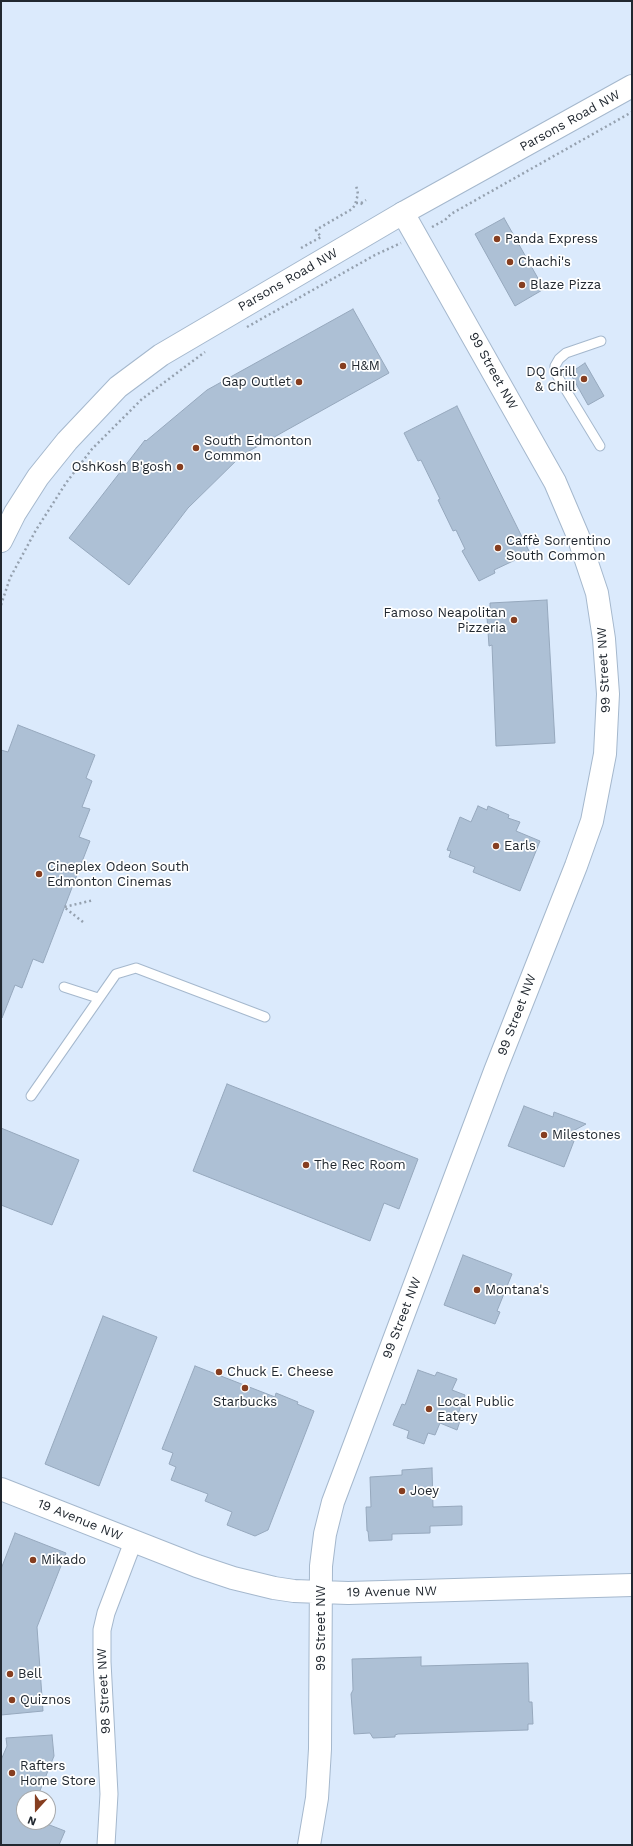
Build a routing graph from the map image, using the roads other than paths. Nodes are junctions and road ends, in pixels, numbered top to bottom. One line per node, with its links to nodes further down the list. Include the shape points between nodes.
1 (632, 86): 2 (street, Parsons Road NW)
2 (402, 213): 5 (street, Parsons Road NW, via 174,347 118,387 87,418 38,478 15,513); 13 (street, 99 Street NW, via 554,482 578,536 597,593 604,639 608,694 605,754 592,821 576,866 498,1064 333,1502 325,1534)
3 (600, 341): 4 (lane, via 566,353 555,366 555,372)
4 (600, 446)
5 (1, 541)
6 (64, 987): 7 (lane)
7 (98, 998): 8 (lane, via 116,974 136,968); 9 (lane)
8 (265, 1017)
9 (31, 1096)
10 (1, 1489): 11 (street, 19 Avenue NW)
11 (133, 1542): 13 (street, 19 Avenue NW, via 233,1578 274,1588); 14 (street, 98 Street NW, via 102,1630 109,1794)
12 (632, 1586): 13 (street, 19 Avenue NW)
13 (321, 1592): 15 (street, 99 Street NW, via 320,1749 317,1798)
14 (106, 1845)
15 (309, 1845)

